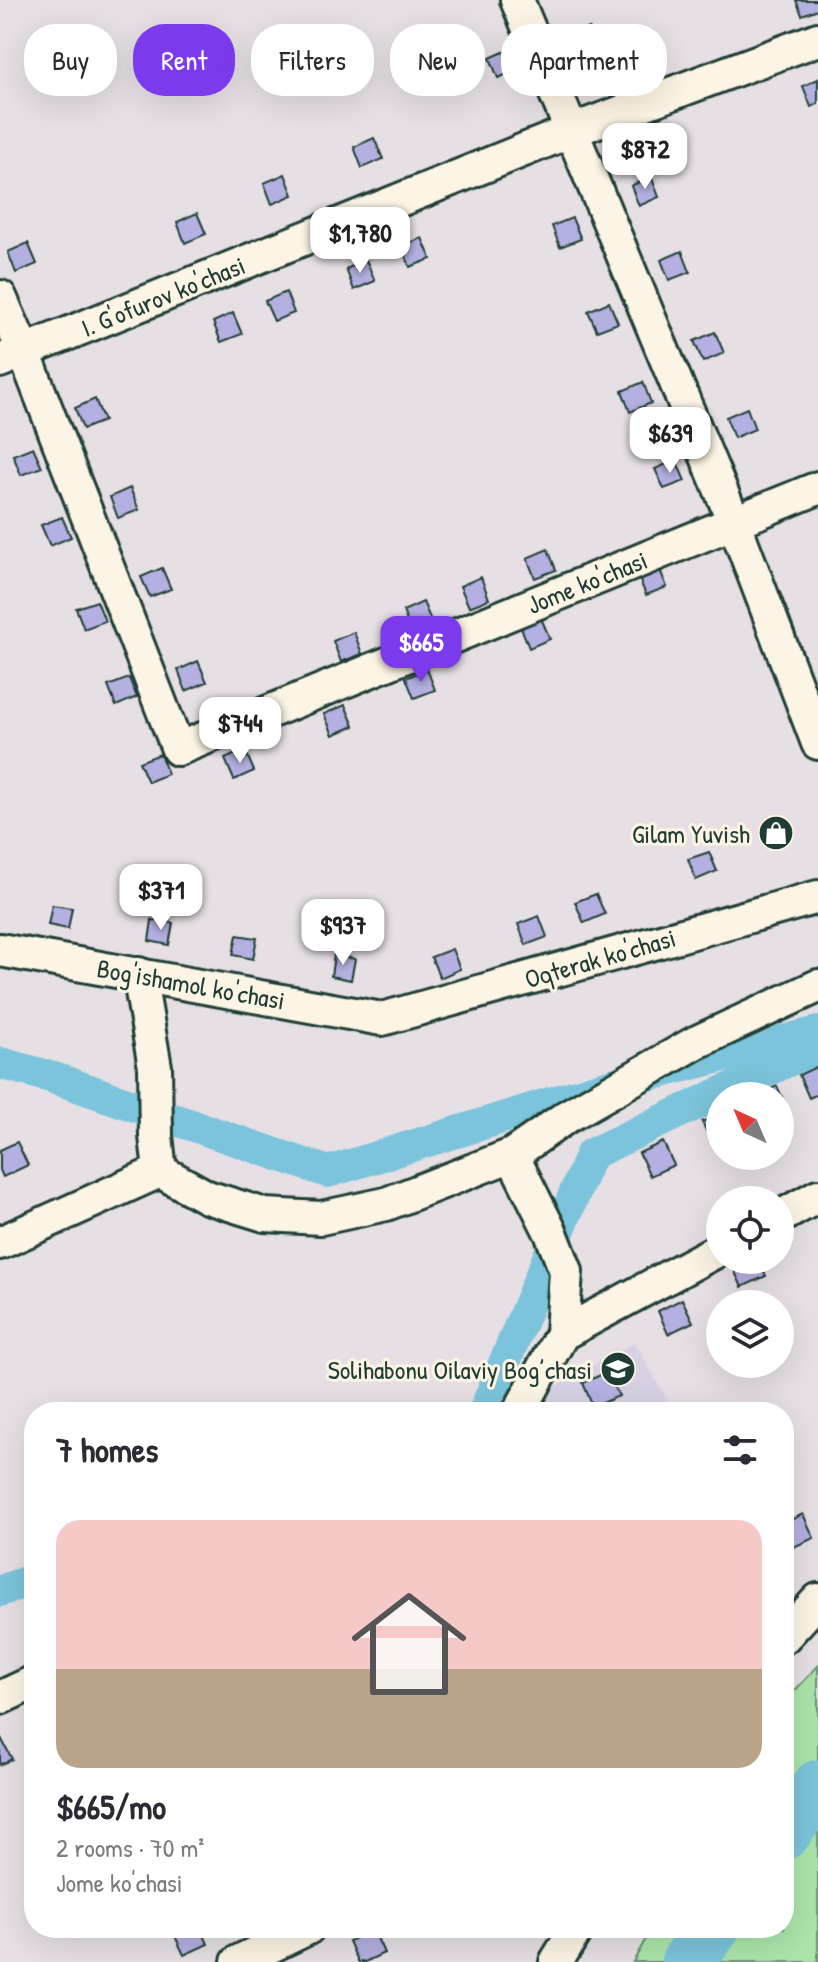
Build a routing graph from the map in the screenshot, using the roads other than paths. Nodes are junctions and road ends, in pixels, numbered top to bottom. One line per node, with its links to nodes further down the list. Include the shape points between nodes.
1 (517, 0): 3 (street)
2 (818, 39): 3 (street, I. G'ofurov ko'chasi)
3 (571, 131): 5 (street, I. G'ofurov ko'chasi); 7 (street)
4 (0, 297): 5 (street)
5 (12, 357): 7 (street, Jome ko'chasi, via 178,749)
6 (818, 488): 7 (street, Jome ko'chasi)
7 (734, 522): 8 (street)
8 (818, 743)
9 (818, 897): 13 (street, Oqterak ko'chasi)
10 (0, 950): 11 (street, Bog'ishamol ko'chasi)
11 (139, 974): 13 (street, Bog'ishamol ko'chasi); 15 (street, via 155,1067)
12 (818, 986): 14 (street, via 695,1043 566,1117)
13 (382, 1019)
14 (512, 1155): 15 (street, via 386,1204 321,1218 265,1215 207,1197); 20 (street, via 566,1271)
15 (160, 1171): 18 (street)
16 (818, 1196): 17 (street)
17 (794, 1209)
18 (0, 1243)
19 (706, 1257): 20 (street)
20 (562, 1334): 21 (street)
21 (525, 1402)
22 (818, 1600): 23 (street)
23 (794, 1626)
24 (24, 1687): 25 (street)
25 (0, 1698)
26 (287, 1938): 28 (street)
27 (571, 1938): 29 (street)
28 (238, 1962)
29 (556, 1962)

